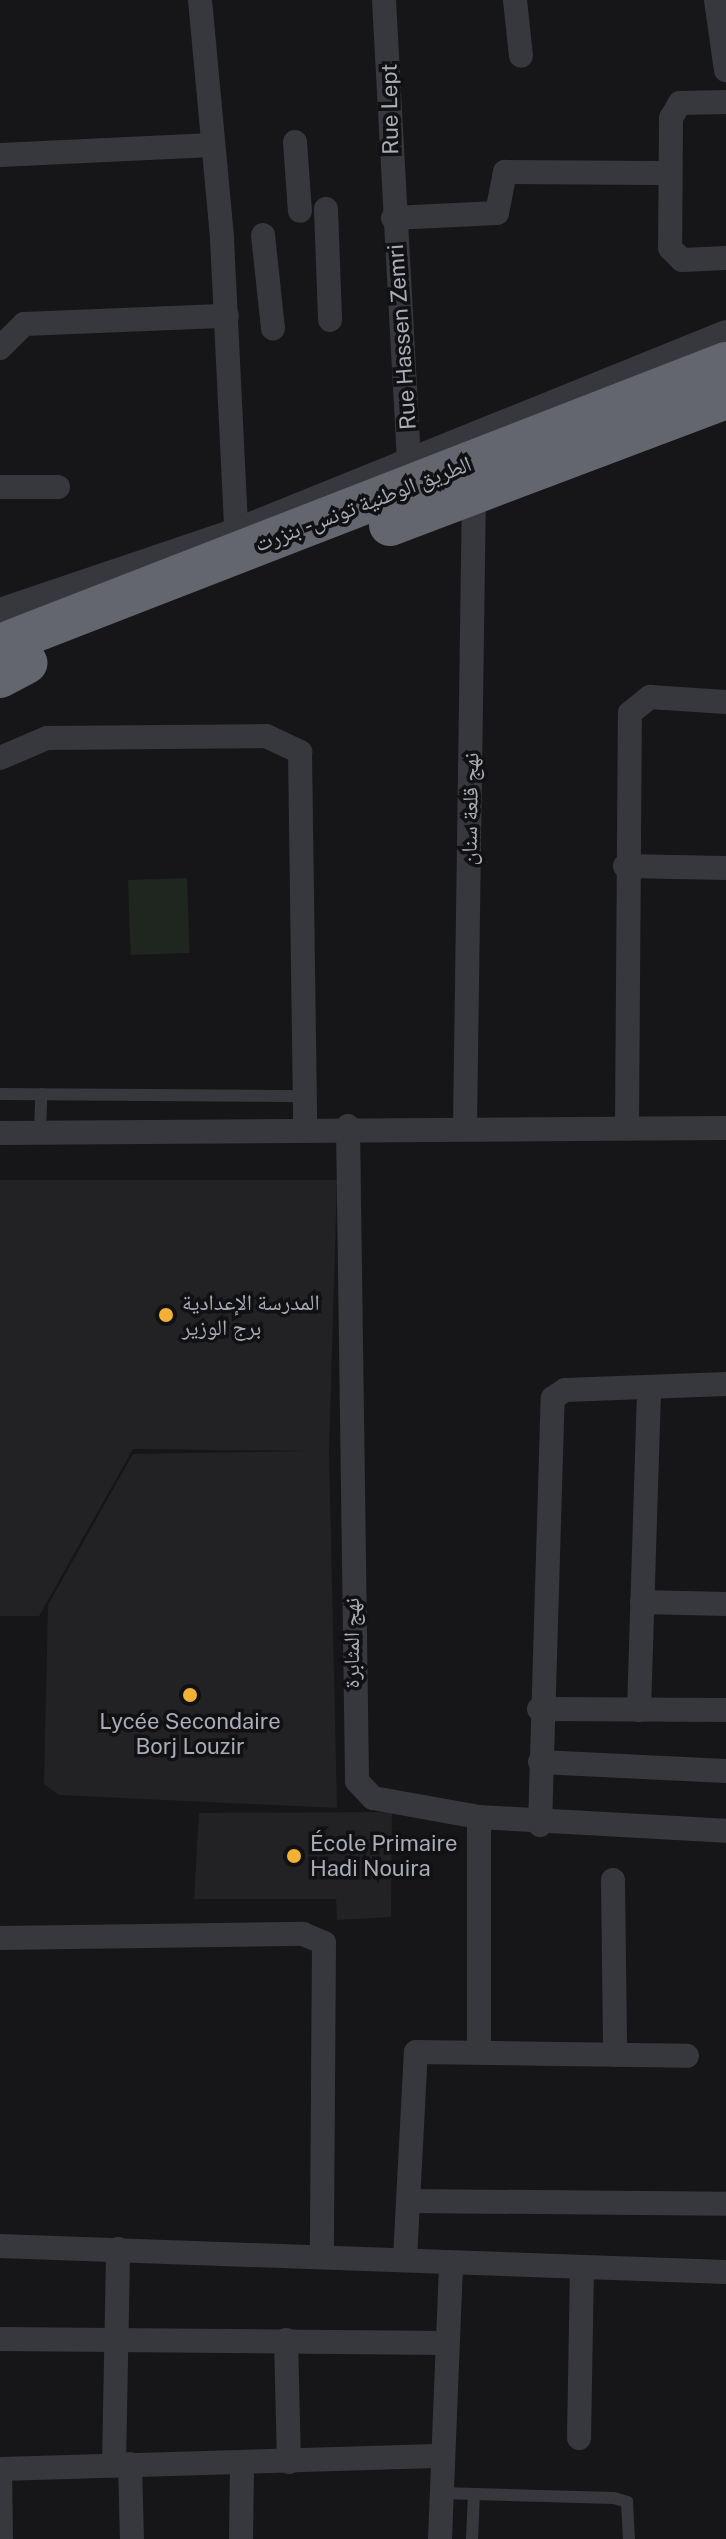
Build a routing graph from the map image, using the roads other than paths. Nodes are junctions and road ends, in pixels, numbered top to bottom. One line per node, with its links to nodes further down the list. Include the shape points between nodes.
1 (200, 0): 9 (street)
2 (384, 0): 14 (street, Rue Lept)
3 (515, 0): 5 (street)
4 (720, 4): 6 (street)
5 (521, 56)
6 (726, 70)
7 (726, 102): 16 (street, via 680,103 671,118 670,248 682,260)
8 (295, 142): 13 (street)
9 (212, 145): 10 (street); 17 (street)
10 (0, 155)
11 (657, 173): 14 (street, via 505,172 497,213)
12 (326, 209): 18 (street)
13 (300, 211)
14 (393, 218): 25 (street, Rue Hassen Zemri)
15 (263, 235): 19 (street)
16 (726, 258)
17 (227, 316): 21 (street, via 24,324); 30 (street)
18 (330, 320)
19 (273, 328)
20 (726, 332): 25 (street)
21 (0, 348)
22 (726, 363): 32 (highway, الطريق الوطنية تونس - بنزرت)
23 (726, 398): 26 (highway, الطريق الوطنية تونس - بنزرت)
24 (726, 414): 26 (highway)
25 (409, 455): 30 (street)
26 (556, 463): 29 (highway, الطريق الوطنية تونس - بنزرت)
27 (0, 487): 28 (street)
28 (58, 487)
29 (474, 492): 32 (highway, الطريق الوطنية تونس - بنزرت); 42 (street, نهج قلعة سنان)
30 (236, 530): 31 (street)
31 (0, 610)
32 (7, 665)
33 (726, 702): 35 (street, via 650,697 630,713)
34 (0, 758): 39 (street, via 47,738 266,736 300,752)
35 (625, 866): 36 (street); 43 (street)
36 (726, 868)
37 (0, 1094): 38 (lane)
38 (41, 1094): 39 (lane); 45 (lane)
39 (305, 1096): 40 (street)
40 (305, 1126): 41 (street); 45 (street)
41 (348, 1126): 42 (street); 56 (street, نهج المثابرة, via 353,1765 362,1790 373,1798)
42 (465, 1126): 43 (street)
43 (627, 1128): 44 (street)
44 (726, 1128)
45 (40, 1132): 46 (street)
46 (0, 1133)
47 (726, 1384): 48 (street)
48 (649, 1387): 49 (street); 51 (street, via 565,1390 548,1411)
49 (642, 1602): 50 (street); 52 (street)
50 (726, 1604)
51 (539, 1709): 52 (street); 54 (street)
52 (639, 1710): 53 (street)
53 (726, 1710)
54 (540, 1762): 55 (street); 57 (street)
55 (726, 1771)
56 (479, 1817): 57 (street, نهج المثابرة); 61 (street)
57 (540, 1825): 58 (street, نهج المثابرة)
58 (726, 1831)
59 (613, 1880): 62 (street)
60 (0, 1938): 68 (street, via 303,1934 324,1943)
61 (479, 2052): 62 (street); 64 (street, via 422,2050 412,2057)
62 (615, 2055): 63 (street)
63 (687, 2056)
64 (409, 2201): 65 (street); 69 (street)
65 (726, 2204)
66 (0, 2246): 67 (street)
67 (118, 2249): 68 (street); 73 (street)
68 (322, 2254): 69 (street)
69 (405, 2259): 70 (street)
70 (451, 2263): 71 (street); 76 (street)
71 (582, 2267): 72 (street); 77 (street)
72 (726, 2272)
73 (116, 2337): 74 (street); 75 (street); 81 (street)
74 (0, 2339)
75 (286, 2340): 76 (street); 79 (street)
76 (447, 2343): 78 (street)
77 (579, 2438)
78 (443, 2456): 79 (street); 83 (street)
79 (289, 2462): 80 (street)
80 (242, 2463): 81 (street); 87 (street)
81 (122, 2464): 82 (street); 86 (street)
82 (0, 2469): 85 (street)
83 (442, 2493): 84 (lane); 88 (street)
84 (474, 2494): 89 (lane); 90 (lane, via 614,2498 627,2502)
85 (1, 2539)
86 (132, 2539)
87 (241, 2539)
88 (440, 2539)
89 (472, 2539)
90 (629, 2539)

